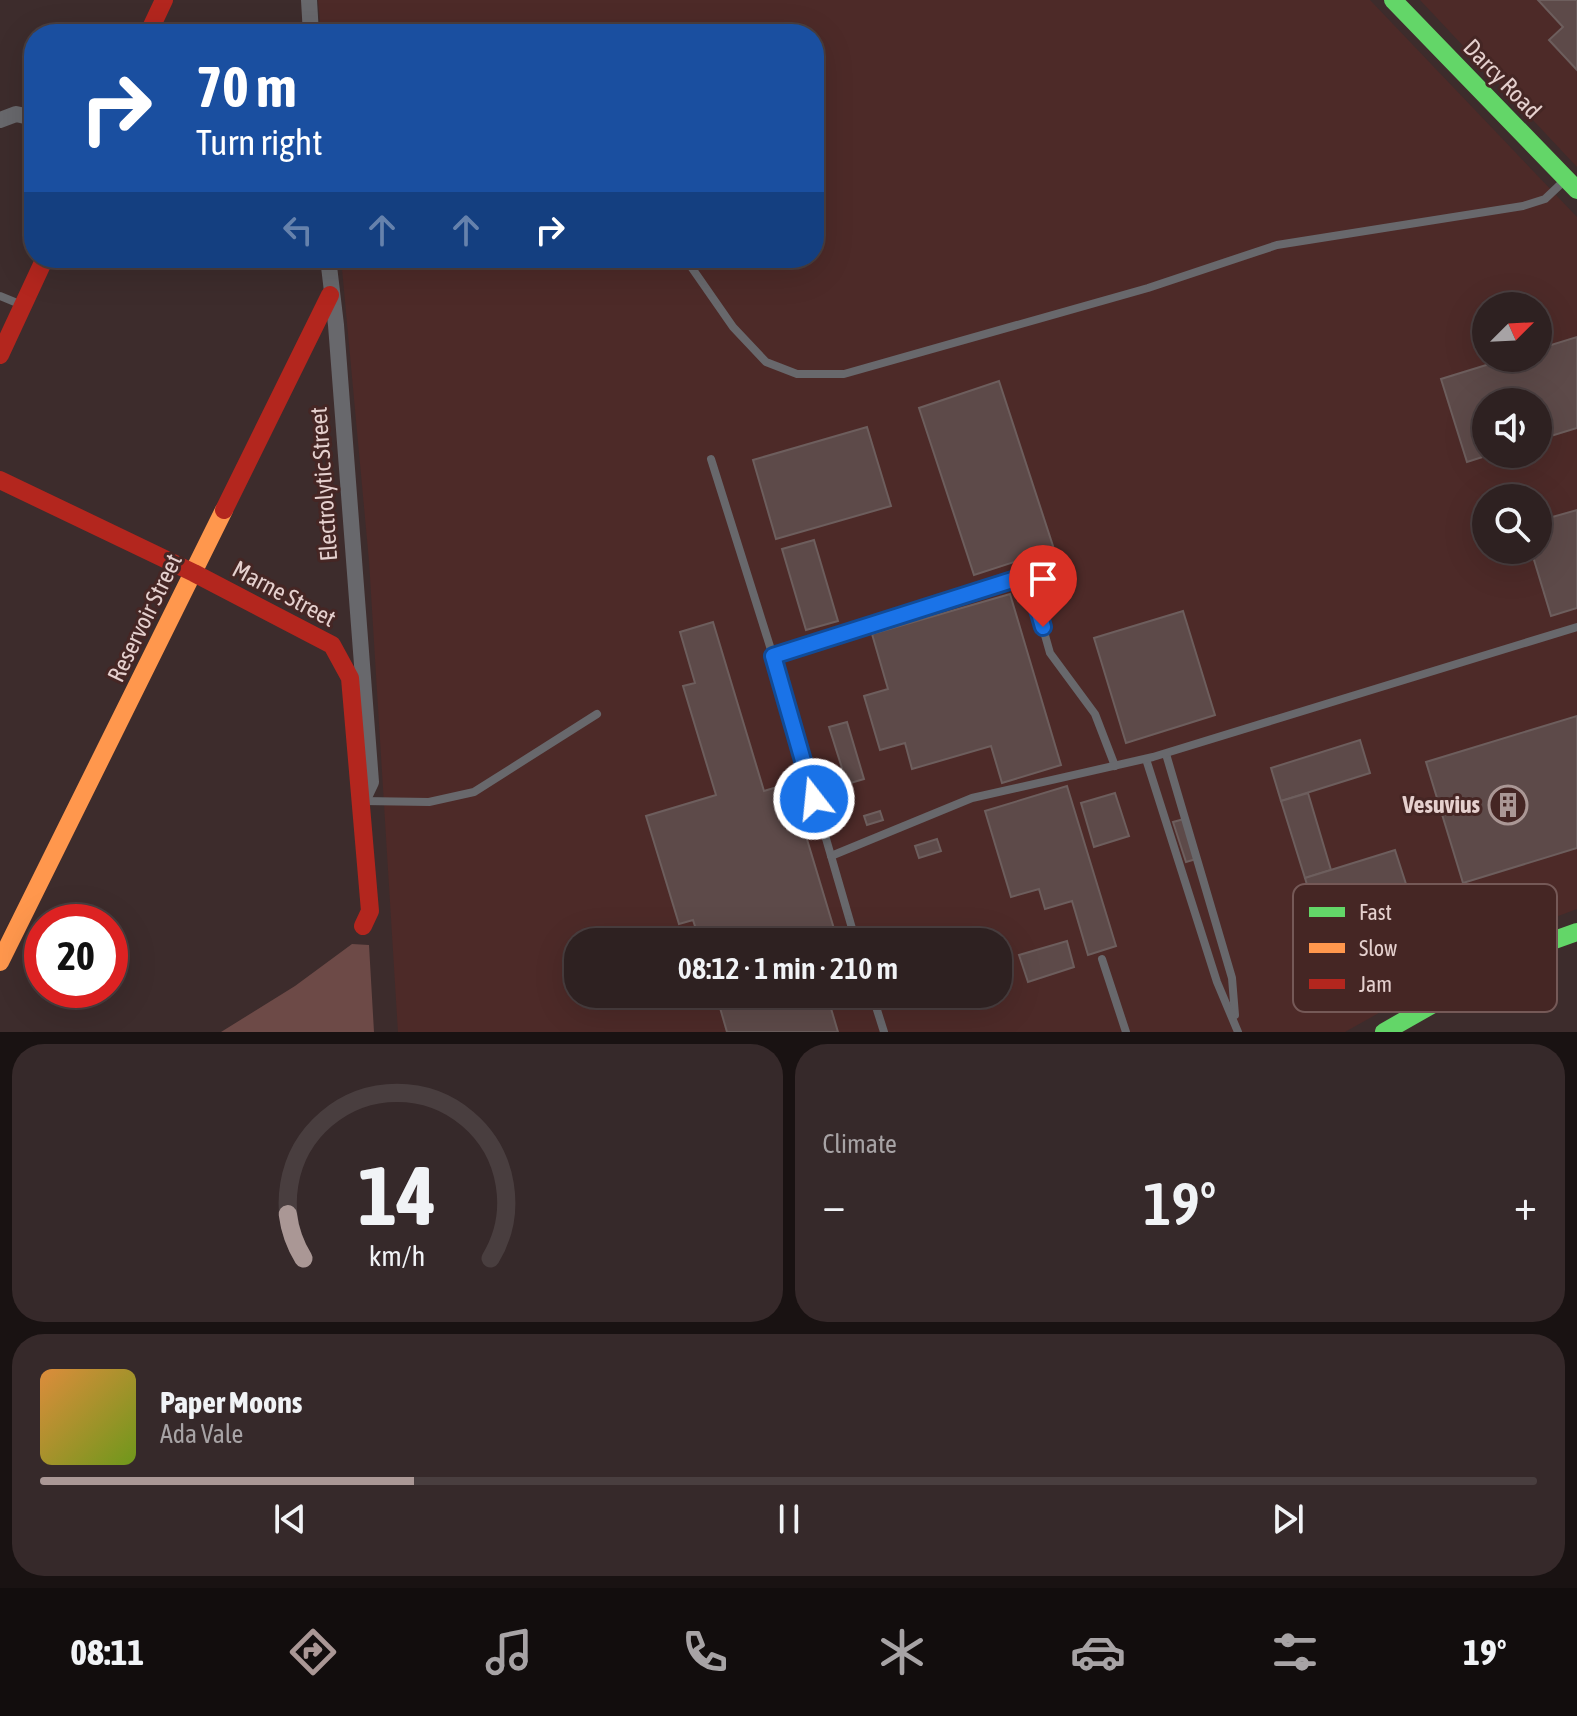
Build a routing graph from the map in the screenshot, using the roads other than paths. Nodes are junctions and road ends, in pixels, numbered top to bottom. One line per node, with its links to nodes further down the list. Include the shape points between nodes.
1 (164, 0): 4 (street)
2 (309, 0): 5 (street)
3 (1393, 0): 8 (street, Darcy Road)
4 (153, 24)
5 (310, 24)
6 (24, 116): 7 (street)
7 (0, 120)
8 (1572, 185): 11 (lane, via 1523,206 1277,245 1148,288 844,374 797,374 766,362 733,327)
9 (40, 268): 14 (street)
10 (329, 268): 12 (street, Electrolytic Street)
11 (692, 268)
12 (330, 295): 18 (street, Reservoir Street); 25 (street, Electrolytic Street, via 371,782)
13 (0, 296): 14 (lane)
14 (23, 306): 15 (street)
15 (0, 355)
16 (711, 459): 20 (lane)
17 (0, 480): 18 (street, Marne Street)
18 (194, 573): 25 (street, Marne Street, via 332,645 350,678); 32 (street, Reservoir Street)
19 (1577, 627): 22 (lane)
20 (773, 656): 24 (lane, via 1028,575 1050,653 1095,714); 26 (lane)
21 (597, 714): 25 (lane, via 474,792 429,802)
22 (1166, 754): 23 (lane); 35 (lane, via 1232,978)
23 (1146, 759): 24 (lane); 35 (lane, via 1217,982)
24 (1115, 766): 26 (lane, via 972,798)
25 (362, 801): 27 (street, Marne Street, via 370,911)
26 (831, 856): 28 (lane)
27 (363, 926)
28 (852, 928)
29 (1577, 932): 30 (street)
30 (1557, 939)
31 (1102, 959): 37 (lane)
32 (0, 962)
33 (876, 1008): 36 (lane)
34 (1419, 1012): 38 (street)
35 (1237, 1028)
36 (884, 1032)
37 (1126, 1032)
38 (1384, 1032)

